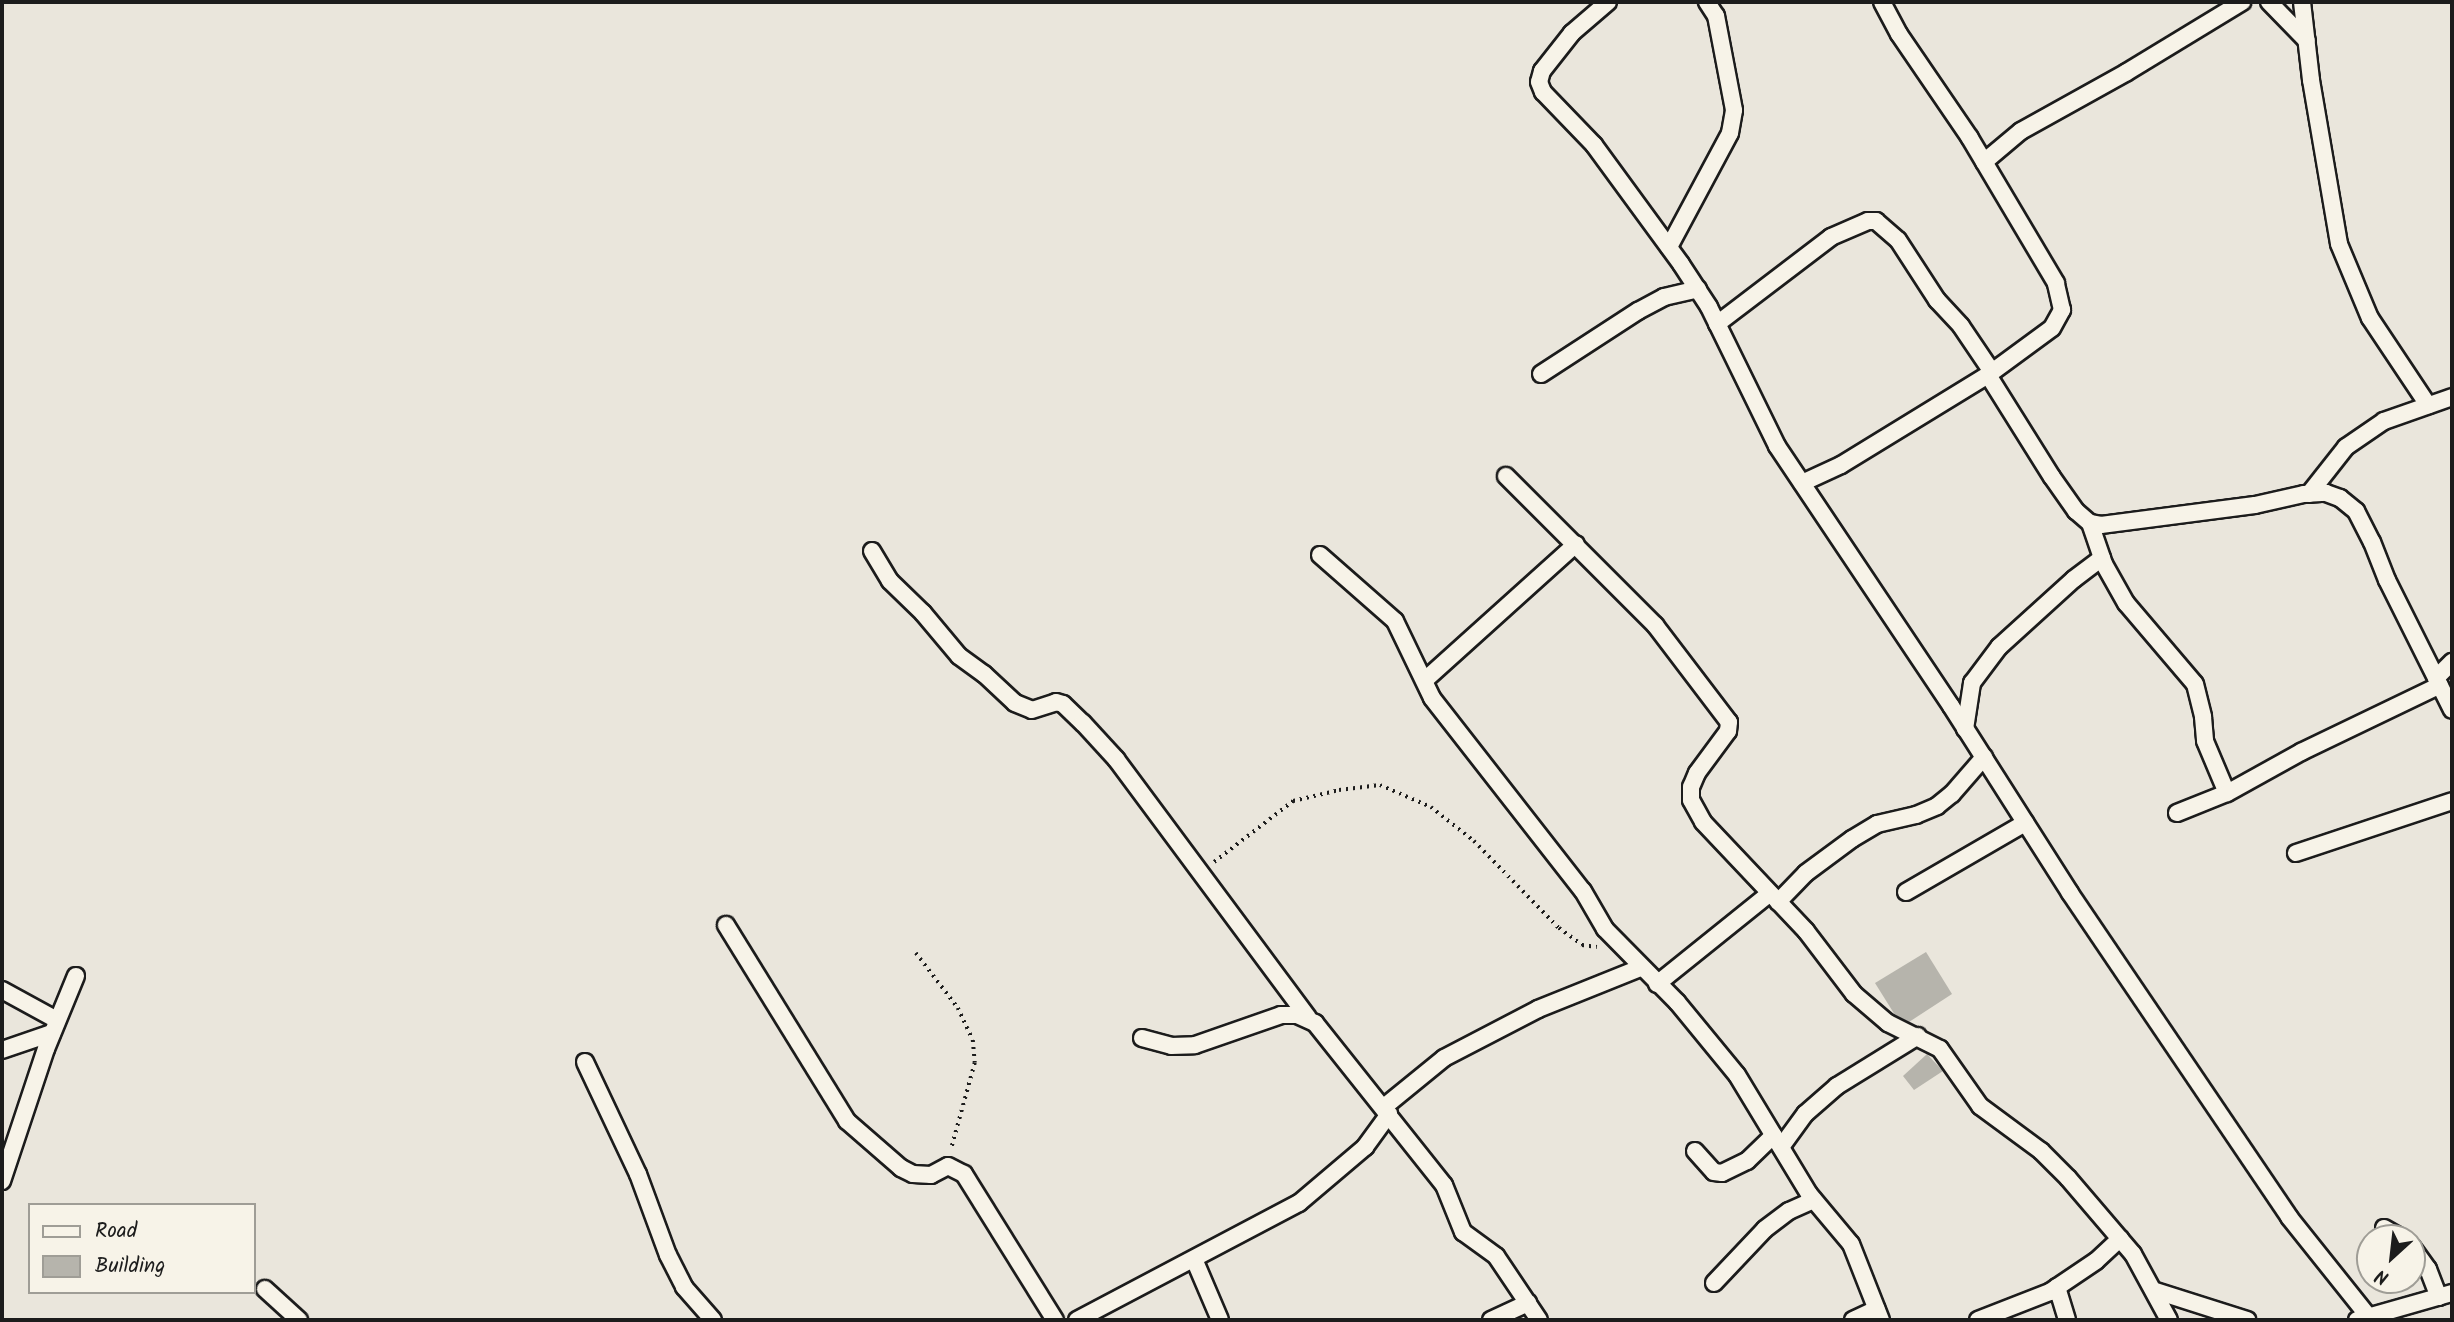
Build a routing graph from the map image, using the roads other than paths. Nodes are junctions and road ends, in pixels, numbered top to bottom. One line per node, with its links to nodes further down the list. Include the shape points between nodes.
1 (1608, 2): 9 (street, via 1560,47 1538,82 1594,145)
2 (1707, 2): 9 (street, via 1716,16 1734,110 1730,133)
3 (1882, 2): 8 (street)
4 (2242, 2): 8 (street, via 2021,131)
5 (2269, 2): 7 (street)
6 (2302, 2): 7 (street)
7 (2307, 41): 15 (street, via 2339,244 2370,318)
8 (1984, 162): 13 (street, via 2056,283 2062,310 2052,328)
9 (1669, 247): 10 (street)
10 (1698, 289): 11 (street); 12 (street, via 1656,302)
11 (1717, 324): 13 (street, via 1831,237 1876,221 1898,240); 17 (street, via 1777,446)
12 (1541, 374)
13 (1990, 374): 17 (street, via 1841,465); 19 (street, via 2052,477)
14 (2452, 397): 15 (street)
15 (2428, 405): 18 (street, via 2384,421 2346,447)
16 (1506, 476): 20 (street)
17 (1802, 483): 28 (street)
18 (2309, 494): 19 (street); 26 (street, via 2340,498 2356,511)
19 (2090, 523): 23 (street)
20 (1576, 544): 25 (street); 36 (street, via 1655,625 1729,722 1728,731 1697,772 1691,800 1703,822)
21 (872, 551): 42 (street, via 890,581 959,656 1015,703 1032,710 1056,702 1068,708 1116,759)
22 (1320, 555): 25 (street, via 1395,621)
23 (2102, 558): 28 (street, via 1999,647 1972,683); 30 (street, via 2126,603 2194,684 2205,741)
24 (2452, 662): 26 (street)
25 (1425, 680): 38 (street, via 1432,698)
26 (2438, 681): 27 (street); 30 (street)
27 (2452, 710)
28 (1965, 729): 29 (street)
29 (1984, 757): 33 (street); 36 (street, via 1937,806 1877,824)
30 (2227, 793): 32 (street)
31 (2452, 801): 34 (street)
32 (2177, 813)
33 (2025, 823): 35 (street); 64 (street, via 2289,1217)
34 (2296, 853)
35 (1906, 891)
36 (1773, 898): 40 (street); 44 (street, via 1830,959 1854,994 1888,1023)
37 (726, 925): 67 (street, via 847,1121 913,1174 931,1175 948,1166 964,1174)
38 (1640, 968): 40 (street); 48 (street, via 1538,1009 1444,1058)
39 (76, 976): 43 (street)
40 (1657, 984): 49 (street, via 1737,1075)
41 (2, 990): 43 (street)
42 (1308, 1018): 45 (street, via 1281,1015 1195,1045 1171,1046); 48 (street)
43 (55, 1027): 46 (street); 51 (street)
44 (1918, 1036): 49 (street, via 1837,1086); 53 (street, via 1940,1049 1980,1106 2040,1151)
45 (1142, 1038)
46 (2, 1050)
47 (585, 1062): 66 (street, via 616,1122 668,1255 684,1287)
48 (1387, 1111): 54 (street, via 1365,1147 1299,1203); 61 (street, via 1444,1185 1464,1232 1496,1256)
49 (1778, 1141): 50 (street, via 1722,1173 1714,1172); 52 (street)
50 (1695, 1151)
51 (2, 1181)
52 (1814, 1200): 56 (street, via 1765,1229); 62 (street, via 1851,1244)
53 (2120, 1239): 57 (street); 59 (street)
54 (1195, 1259): 68 (street); 69 (street)
55 (2426, 1266): 60 (street)
56 (1714, 1283)
57 (2057, 1287): 73 (street); 74 (street)
58 (265, 1289): 65 (street)
59 (2156, 1292): 63 (street, via 2182,1298); 75 (street)
60 (2446, 1295): 64 (street)
61 (1528, 1303): 70 (street); 71 (street)
62 (1879, 1315): 72 (street)
63 (2208, 1315): 76 (street)
64 (2363, 1318)
65 (299, 1320)
66 (713, 1320)
67 (1055, 1320)
68 (1077, 1320)
69 (1220, 1320)
70 (1491, 1320)
71 (1539, 1320)
72 (1853, 1320)
73 (1978, 1320)
74 (2067, 1320)
75 (2169, 1320)
76 (2247, 1320)

